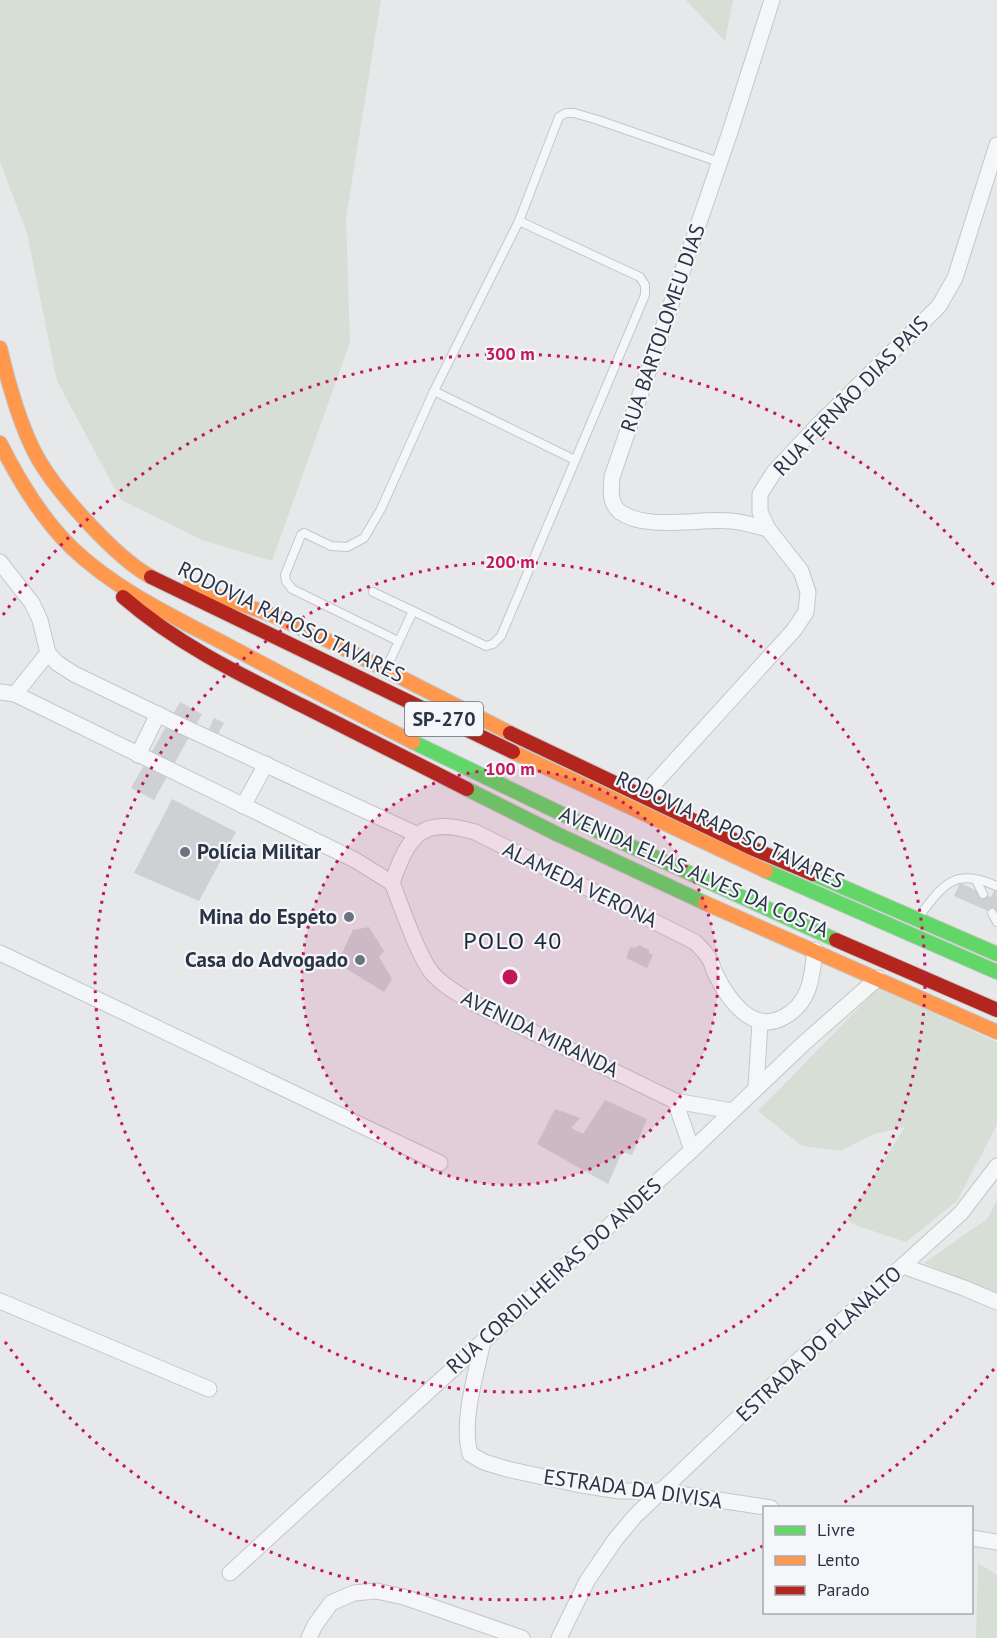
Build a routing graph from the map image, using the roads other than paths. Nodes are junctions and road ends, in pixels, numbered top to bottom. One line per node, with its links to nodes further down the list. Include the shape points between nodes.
1 (772, 0): 3 (street, RUA BARTOLOMEU DIAS)
2 (997, 145): 9 (street, RUA FERNÃO DIAS PAIS, via 955,278 939,306 774,472 760,494 760,512)
3 (719, 162): 4 (lane, via 598,120 566,113 559,117); 9 (street, RUA BARTOLOMEU DIAS, via 612,477 611,498 619,511 636,519 731,521)
4 (519, 221): 6 (lane); 8 (lane, via 640,277 645,285 645,295)
5 (0, 348): 12 (main road, RODOVIA RAPOSO TAVARES / SP-270, via 9,386 33,450 93,529)
6 (434, 392): 8 (lane); 15 (lane, via 364,538 347,547 331,546 304,533 285,575 292,589)
7 (0, 443): 10 (main road, SP-270, via 30,498)
8 (575, 460): 14 (lane, via 501,636 493,644 486,646)
9 (768, 529): 22 (street, RUA FERNÃO DIAS PAIS, via 801,571 808,592 806,612)
10 (84, 559): 32 (main road, AVENIDA ELIAS ALVES DA COSTA, via 152,622 245,677 568,839); 37 (main road, SP-270, via 159,608 439,756 749,902)
11 (0, 562): 16 (street, via 32,603)
12 (148, 576): 17 (main road, via 191,586 263,612); 35 (main road, RODOVIA RAPOSO TAVARES / SP-270, via 744,862)
13 (374, 592): 14 (lane)
14 (413, 611): 15 (lane)
15 (398, 641): 17 (lane)
16 (48, 653): 18 (street); 19 (street, via 74,674)
17 (385, 670): 22 (main road)
18 (7, 693): 20 (street)
19 (159, 714): 20 (street); 21 (street)
20 (138, 755): 23 (street)
21 (266, 764): 23 (street); 24 (street)
22 (643, 796): 30 (main road, via 749,847)
23 (243, 806): 26 (street, via 355,860)
24 (416, 834): 26 (street, via 401,856); 38 (street, ALAMEDA VERONA, via 453,826 475,832 695,942 735,1003)
25 (976, 880): 27 (lane); 28 (lane); 30 (lane, via 960,878 950,882)
26 (392, 883): 41 (street, AVENIDA MIRANDA, via 431,972 449,989)
27 (996, 886)
28 (983, 894)
29 (992, 913): 31 (lane)
30 (917, 919): 34 (main road)
31 (997, 922)
32 (815, 950): 36 (main road, AVENIDA ELIAS ALVES DA COSTA); 38 (street, via 806,998 794,1012 777,1021)
33 (0, 953): 44 (street)
34 (997, 954)
35 (997, 972)
36 (878, 978): 39 (main road, AVENIDA ELIAS ALVES DA COSTA); 40 (street, RUA CORDILHEIRAS DO ANDES)
37 (997, 1010)
38 (759, 1022): 40 (street)
39 (997, 1032)
40 (756, 1088): 42 (street, RUA CORDILHEIRAS DO ANDES)
41 (675, 1101): 42 (street, AVENIDA MIRANDA); 43 (street)
42 (732, 1112): 43 (street, RUA CORDILHEIRAS DO ANDES)
43 (692, 1150): 49 (street, RUA CORDILHEIRAS DO ANDES)
44 (440, 1162)
45 (997, 1166): 46 (street, ESTRADA DO PLANALTO, via 961,1213)
46 (903, 1266): 48 (street); 51 (street, ESTRADA DO PLANALTO)
47 (0, 1300): 50 (street)
48 (997, 1302)
49 (483, 1341): 51 (street, ESTRADA DA DIVISA, via 467,1422 470,1454 507,1469 576,1484 619,1491); 55 (street, RUA CORDILHEIRAS DO ANDES)
50 (209, 1389)
51 (660, 1491): 52 (street, ESTRADA DA DIVISA); 58 (street, ESTRADA DO PLANALTO, via 615,1540 587,1581)
52 (763, 1507)
53 (973, 1538): 54 (street)
54 (997, 1542)
55 (230, 1573)
56 (309, 1638): 57 (street, via 332,1603 354,1593 376,1591)
57 (522, 1638)
58 (559, 1638)

